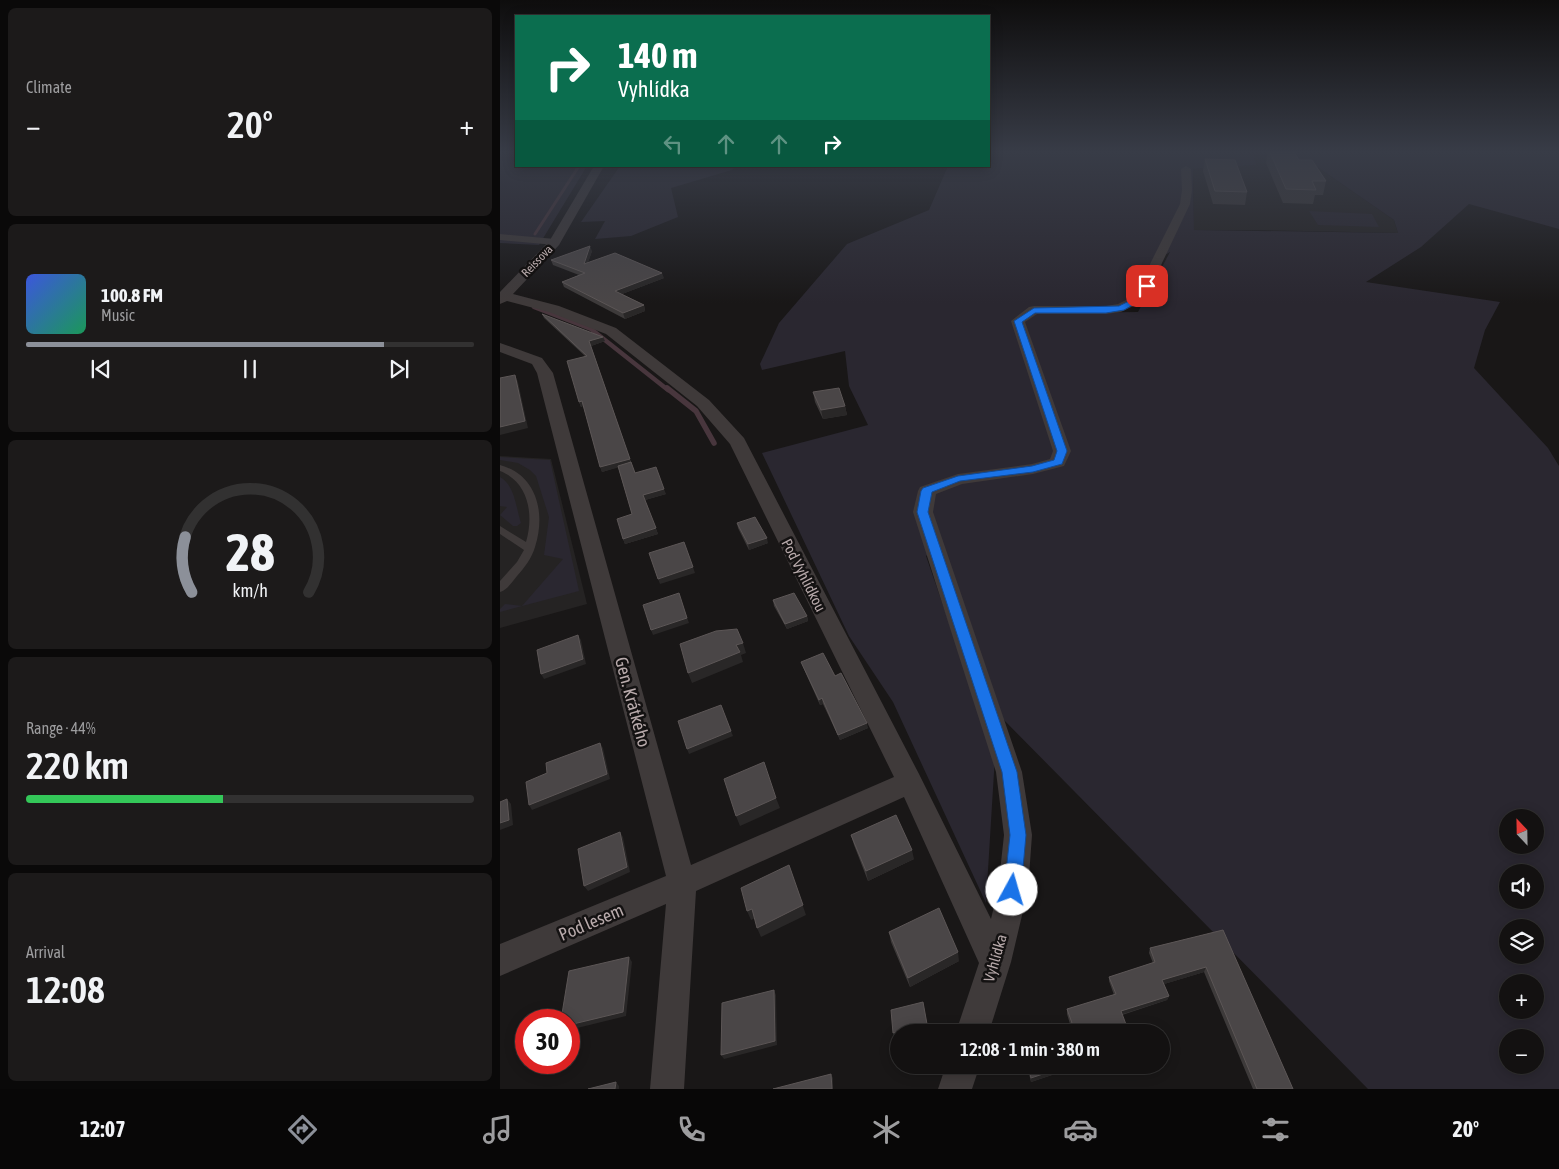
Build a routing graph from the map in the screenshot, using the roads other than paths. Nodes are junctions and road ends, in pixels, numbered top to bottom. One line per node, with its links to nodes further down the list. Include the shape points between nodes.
1 (579, 201): 4 (street, Reissova)
2 (1185, 201): 14 (street, Vyhlídka, via 1140,298 1121,308 1106,310 1034,310 1018,321 1062,451 1058,462 1033,469 958,479 927,491 922,512 1009,772 1018,835 1012,890)
3 (500, 237): 4 (street)
4 (555, 242): 5 (street, Reissova)
5 (502, 298): 11 (street, Pod Vyhlídkou, via 554,309 611,332 702,403 738,442)
6 (500, 347): 12 (street, Gen. Krátkého, via 537,361 545,373)
7 (500, 468): 9 (lane, via 521,477 530,496 536,517)
8 (500, 529): 9 (lane)
9 (529, 549): 10 (lane)
10 (500, 588)
11 (910, 782): 12 (street, Pod lesem); 14 (street, Pod Vyhlídkou)
12 (682, 884): 13 (street, Pod lesem); 17 (street, Gen. Krátkého)
13 (500, 960)
14 (995, 962): 15 (street, Vyhlídka)
15 (976, 1024)
16 (960, 1074): 18 (street)
17 (667, 1089)
18 (955, 1089)

